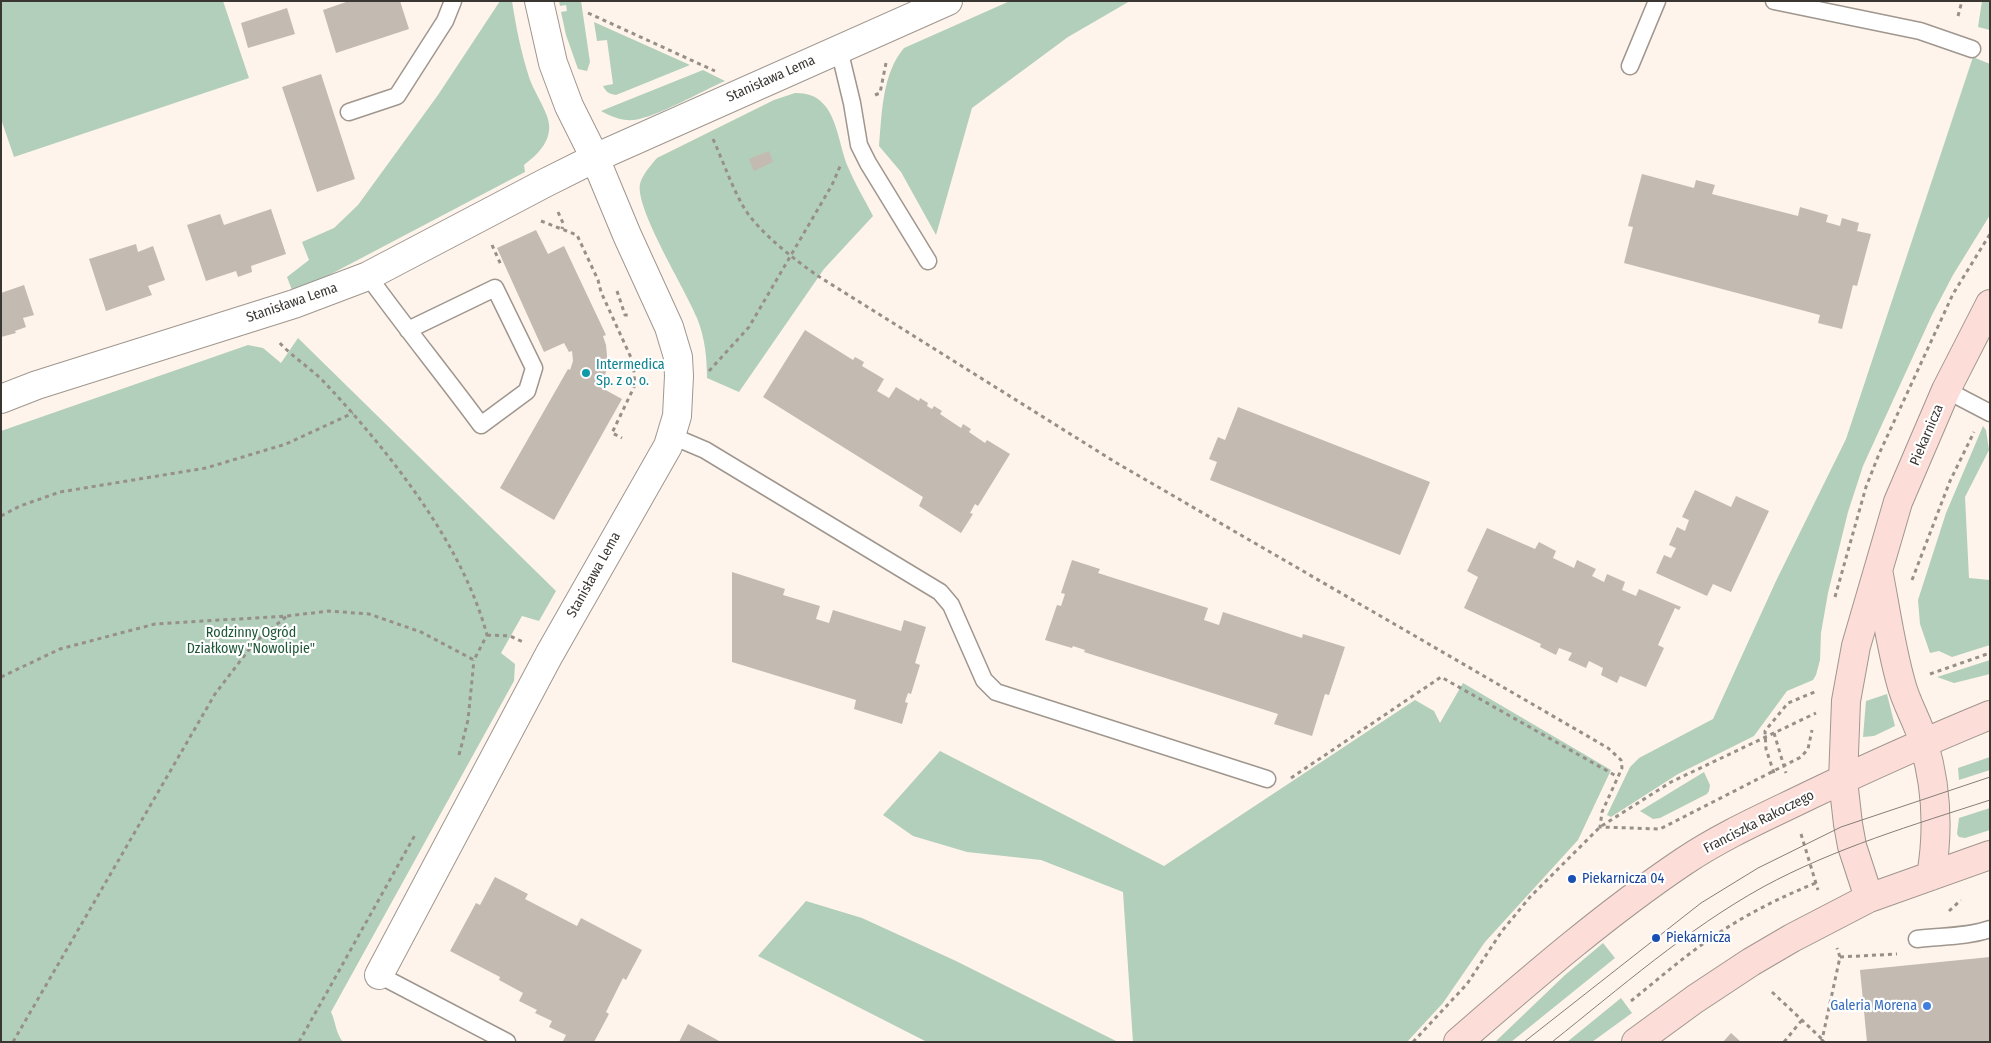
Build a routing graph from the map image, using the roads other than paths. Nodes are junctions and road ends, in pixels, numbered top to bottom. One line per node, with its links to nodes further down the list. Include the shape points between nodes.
1 (453, 1): 9 (lane, via 445,21 397,96)
2 (539, 1): 10 (street, via 553,63 569,106)
3 (948, 1): 6 (street, Stanisława Lema)
4 (1657, 1): 8 (lane)
5 (1774, 1): 7 (lane, via 1920,31)
6 (838, 49): 10 (street, Stanisława Lema); 11 (lane, via 859,145)
7 (1972, 49)
8 (1630, 66)
9 (349, 112)
10 (595, 158): 12 (street, Stanisława Lema); 18 (street, Stanisława Lema, via 669,327 678,358 679,396)
11 (928, 260)
12 (368, 276): 14 (lane); 16 (street, Stanisława Lema, via 294,304)
13 (1987, 315): 15 (main road, Piekarnicza)
14 (408, 330): 14 (lane, via 481,425 528,390 534,368 495,288)
15 (1946, 390): 17 (lane); 19 (main road, Piekarnicza, via 1898,502)
16 (1, 399)
17 (1987, 411)
18 (672, 436): 22 (lane, via 705,450 940,592 951,604 984,680 996,692); 29 (street, Stanisława Lema, via 549,655)
19 (1878, 570): 21 (main road, Piekarnicza, via 1901,684); 23 (main road, Piekarnicza, via 1856,646 1846,701)
20 (1990, 715): 21 (main road, Franciszka Rakoczego)
21 (1924, 743): 23 (main road, Franciszka Rakoczego); 25 (main road, Piekarnicza, via 1937,817)
22 (1267, 780)
23 (1843, 780): 26 (main road, Piekarnicza, via 1852,846); 31 (main road, Franciszka Rakoczego, via 1788,793 1734,832 1692,856 1543,967)
24 (1990, 855): 25 (main road)
25 (1931, 876): 26 (main road)
26 (1869, 898): 32 (main road, via 1751,962)
27 (1990, 929): 28 (lane, via 1975,934)
28 (1917, 939)
29 (379, 975): 30 (lane)
30 (507, 1042)
31 (1458, 1042)
32 (1636, 1042)

